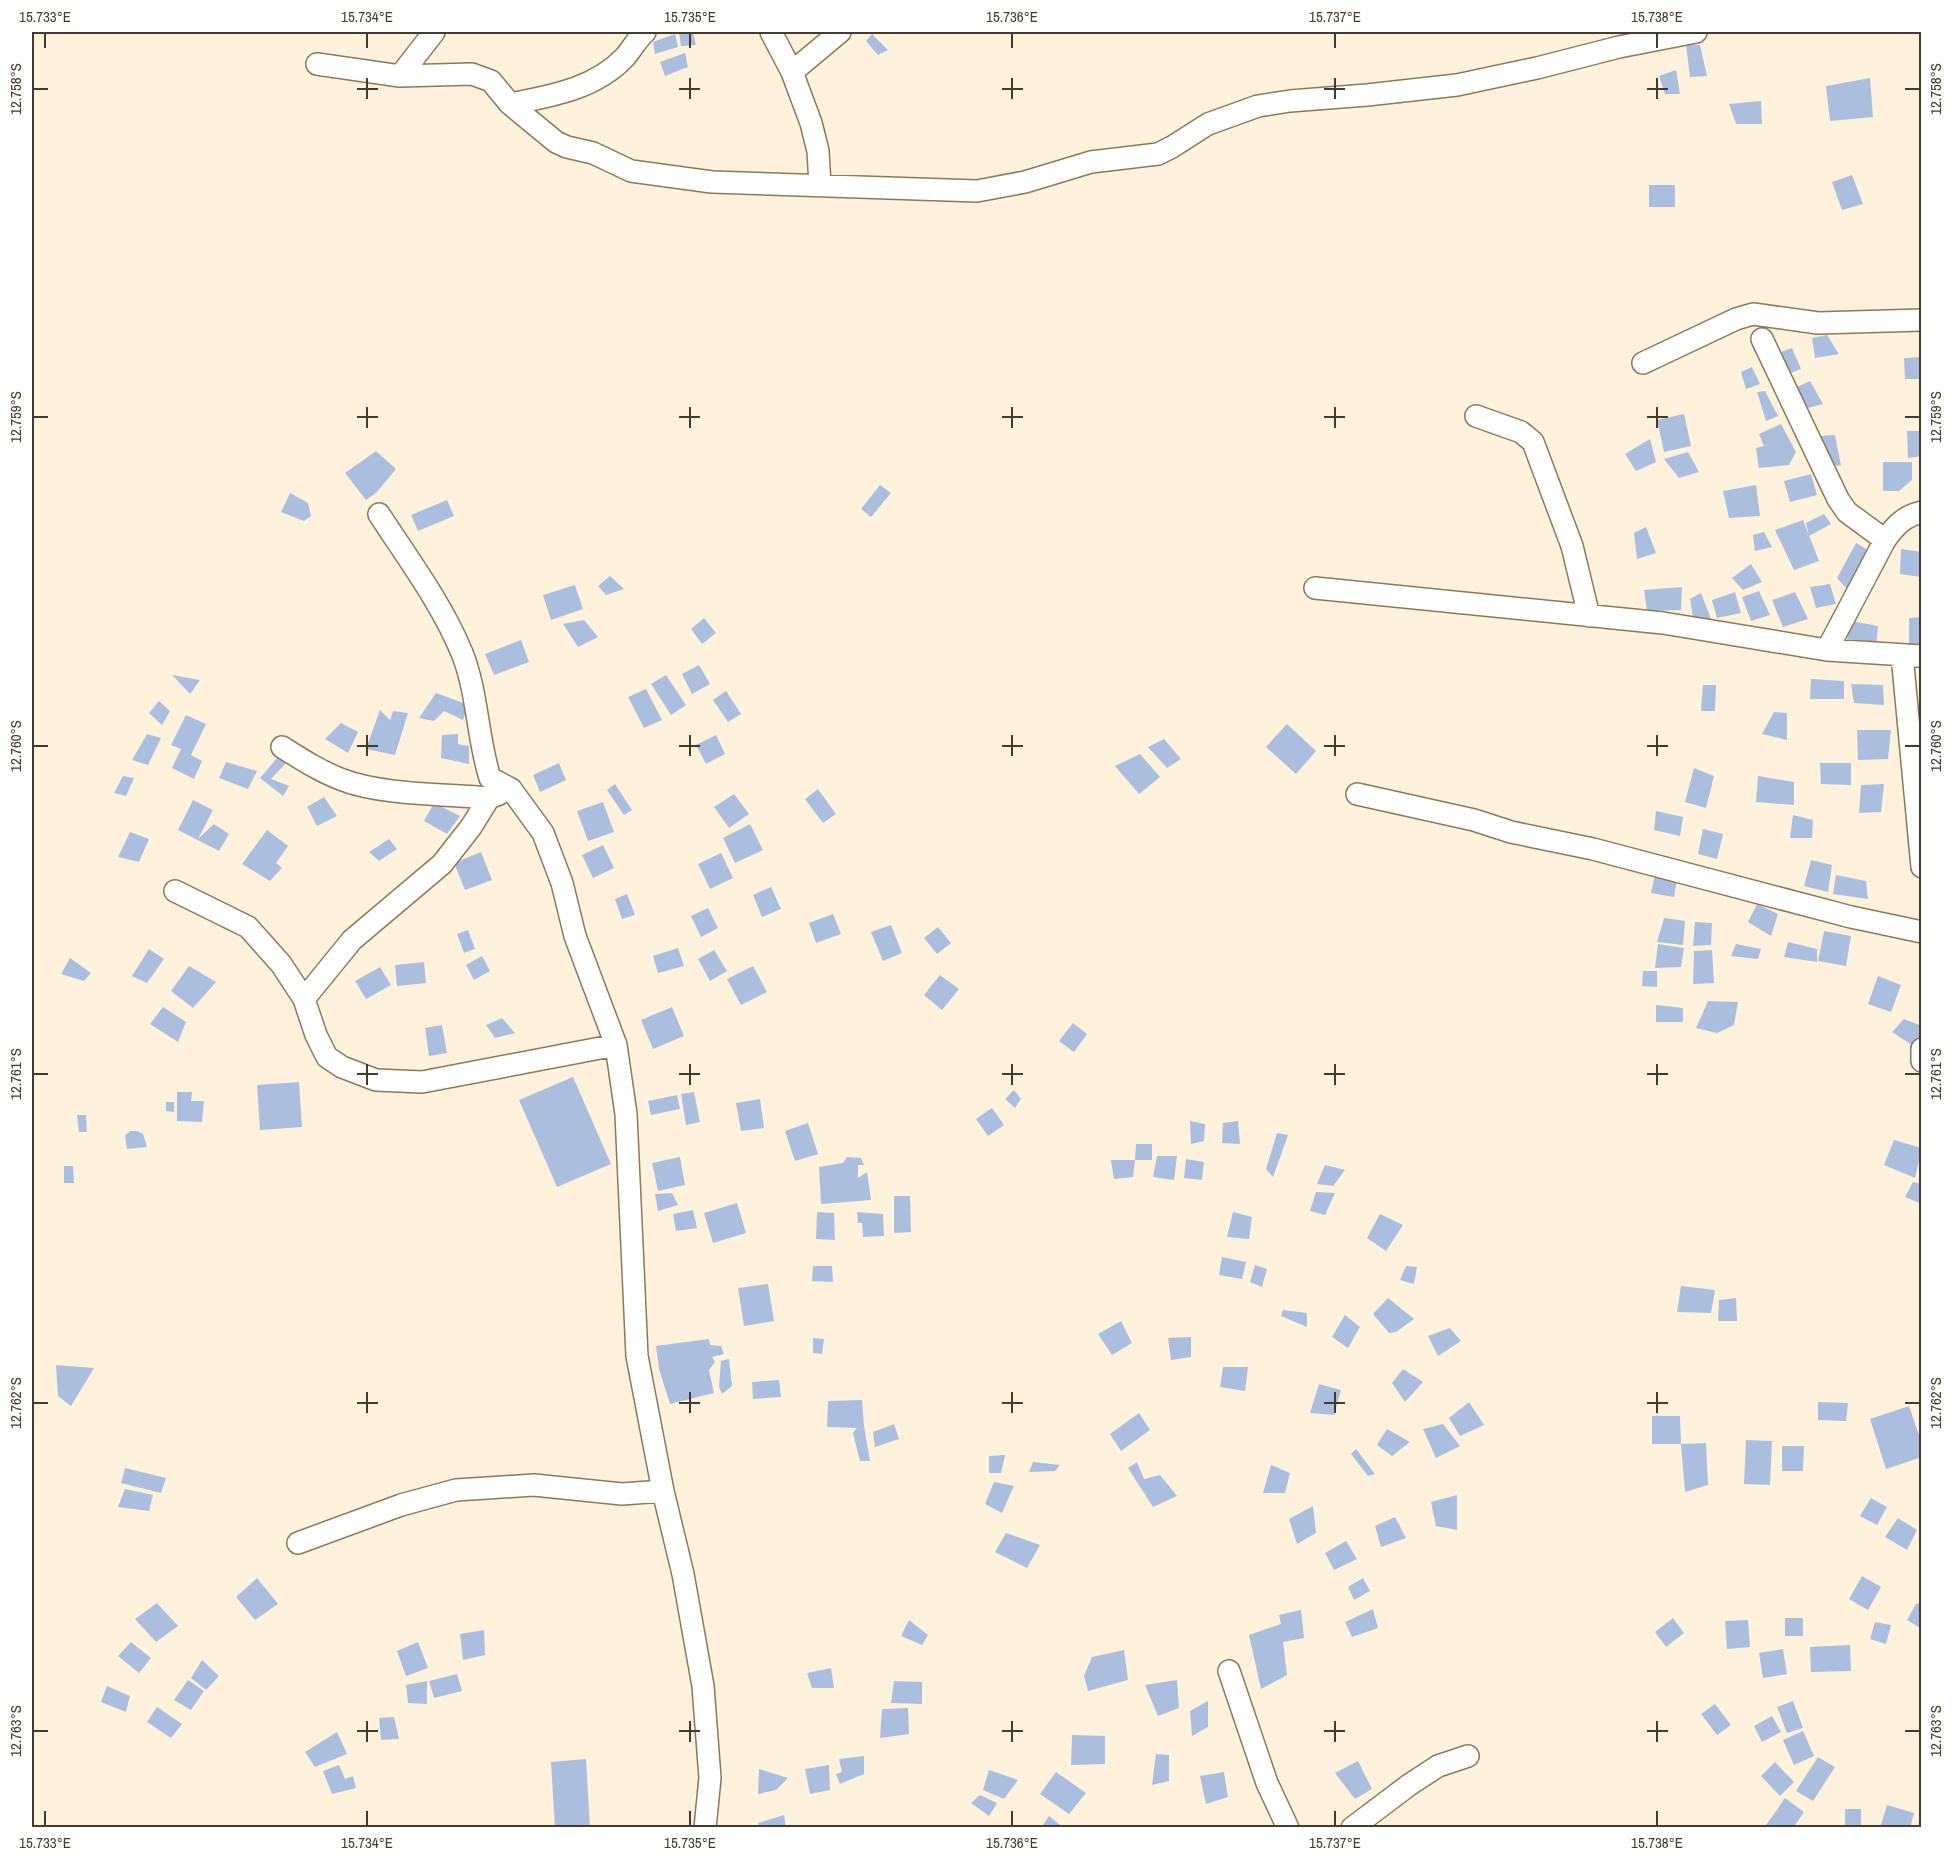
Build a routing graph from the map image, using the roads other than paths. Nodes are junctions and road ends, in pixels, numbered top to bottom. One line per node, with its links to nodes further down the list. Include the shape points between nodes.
1 (434, 32): 8 (street)
2 (645, 32): 9 (street, via 625,57 589,83 560,95)
3 (771, 32): 7 (street)
4 (840, 32): 7 (street)
5 (1696, 32): 10 (street, via 1457,85 1258,106 1208,124 1158,154 1091,162 1025,182 977,190)
6 (317, 64): 8 (street)
7 (792, 72): 10 (street, via 816,142)
8 (400, 76): 9 (street, via 472,74 491,81)
9 (510, 104): 10 (street, via 556,142 631,171 712,182)
10 (820, 185)
11 (1922, 320): 13 (street, via 1818,323 1753,314)
12 (1762, 339): 17 (street, via 1838,499 1847,512)
13 (1643, 363)
14 (1476, 416): 19 (street, via 1521,432 1533,442 1572,546)
15 (1922, 512): 17 (street, via 1897,524)
16 (379, 514): 23 (street, via 438,606 462,652 475,693 482,754 490,778)
17 (1885, 540): 20 (street)
18 (1315, 588): 19 (street)
19 (1589, 616): 20 (street, via 1663,623)
20 (1827, 650): 21 (street)
21 (1912, 656): 26 (street)
22 (282, 747): 25 (street, via 344,781 380,789)
23 (511, 789): 25 (street); 30 (street, via 543,833 562,883 575,936)
24 (1357, 794): 28 (street)
25 (489, 798): 29 (street, via 442,864 352,940)
26 (1922, 867)
27 (175, 891): 29 (street, via 248,927 281,964)
28 (1922, 932)
29 (304, 999): 30 (street, via 327,1057 376,1080 422,1082)
30 (616, 1045): 33 (street, via 626,1114 637,1356)
31 (1922, 1049): 32 (street)
32 (1922, 1061)
33 (663, 1491): 34 (street, via 622,1494 534,1485 456,1490 401,1505); 37 (street, via 703,1686 710,1778)
34 (298, 1543)
35 (1230, 1671): 38 (street, via 1267,1783)
36 (1468, 1756): 39 (street, via 1438,1766)
37 (705, 1827)
38 (1288, 1827)
39 (1352, 1827)

